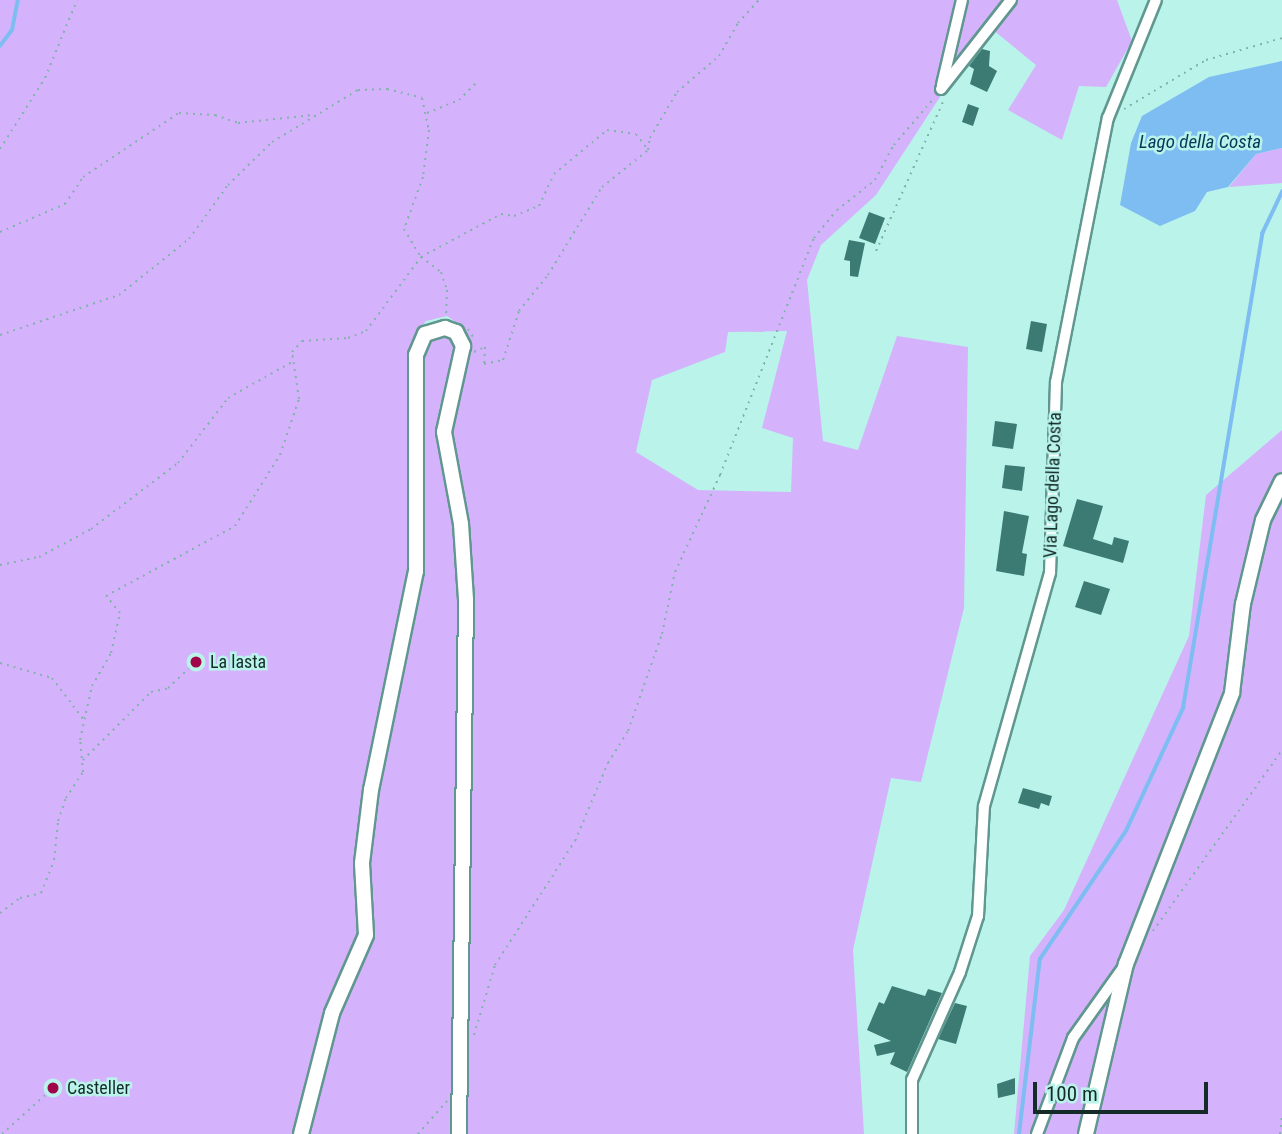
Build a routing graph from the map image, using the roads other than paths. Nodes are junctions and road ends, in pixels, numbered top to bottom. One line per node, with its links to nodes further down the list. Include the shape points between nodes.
1 (962, 0): 2 (street, via 941,89)
2 (1011, 0)
3 (1156, 0): 8 (street, Via Lago della Costa, via 1108,118 1056,382 1050,572 984,806 978,916 960,972 912,1080)
4 (1282, 481): 5 (main road, via 1263,520 1243,604 1232,693)
5 (1126, 964): 9 (street, via 1073,1038); 10 (main road)
6 (301, 1134): 7 (main road, via 332,1013 366,935 362,863 371,790 416,571 416,355 425,334 445,328 456,332 463,346 445,410 444,432 461,524 466,600)
7 (459, 1134)
8 (912, 1134)
9 (1037, 1134)
10 (1086, 1134)

